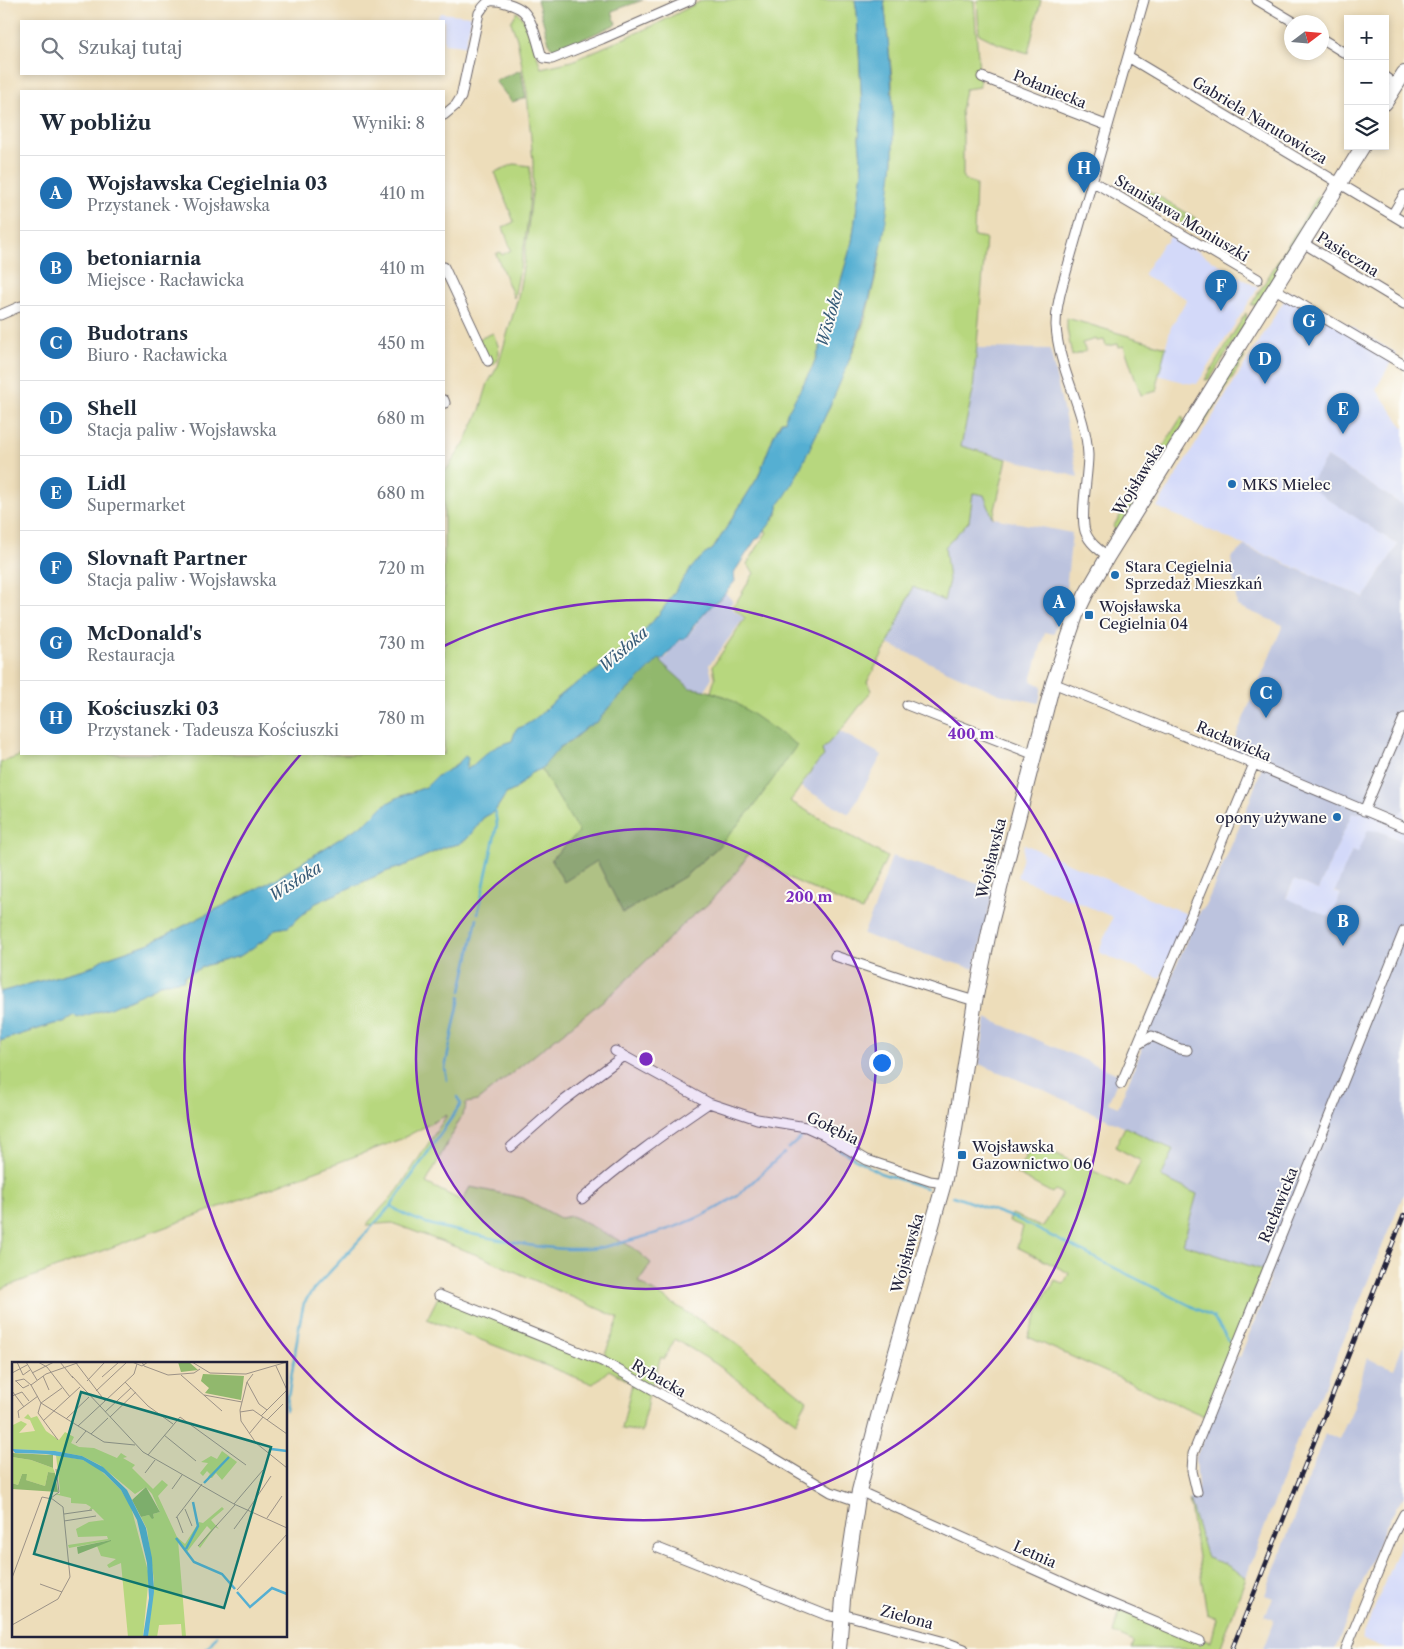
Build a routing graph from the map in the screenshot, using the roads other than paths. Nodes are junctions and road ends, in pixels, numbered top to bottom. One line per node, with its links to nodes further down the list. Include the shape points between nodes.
1 (488, 0): 2 (street, via 505,2 523,12 541,54 552,59); 14 (street, via 479,13 461,97)
2 (691, 0)
3 (1144, 0): 8 (street)
4 (1257, 0): 5 (street)
5 (1284, 16)
6 (1329, 43): 7 (street)
7 (1344, 53)
8 (1128, 57): 15 (street); 18 (street, Gabriela Narutowicza)
9 (1404, 73): 12 (street)
10 (982, 77): 15 (street, Połaniecka)
11 (1404, 86): 13 (street)
12 (1389, 97)
13 (1389, 108)
14 (445, 114)
15 (1108, 126): 17 (street)
16 (1361, 150): 18 (street, Wojsławska)
17 (1092, 181): 24 (street, Stanisława Moniuszki); 31 (street, via 1057,304 1056,326 1086,438 1088,471 1084,524 1090,540)
18 (1340, 184): 20 (street, Gabriela Narutowicza); 22 (street, Wojsławska)
19 (1404, 195): 20 (street)
20 (1392, 215): 21 (street, Gabriela Narutowicza)
21 (1404, 222)
22 (1303, 243): 25 (street, Wojsławska); 26 (street, Pasieczna)
23 (445, 269): 29 (street)
24 (1258, 279)
25 (1275, 288): 30 (street); 31 (street, Wojsławska)
26 (1404, 304)
27 (20, 306): 28 (street)
28 (0, 316)
29 (488, 361)
30 (1404, 365)
31 (1108, 556): 32 (street, Wojsławska, via 1076,616)
32 (1053, 683): 35 (street, Wojsławska); 36 (street, Racławicka)
33 (907, 705): 35 (street)
34 (1404, 718): 37 (street)
35 (1035, 754): 41 (street, Wojsławska, via 990,927)
36 (1254, 764): 37 (street, Racławicka); 42 (street)
37 (1364, 811): 38 (street, Racławicka)
38 (1404, 827)
39 (1404, 931): 50 (street, Racławicka, via 1193,1454 1192,1471)
40 (835, 956): 41 (street)
41 (975, 1001): 47 (street, Wojsławska)
42 (1137, 1045): 43 (street, via 1152,1036); 44 (street)
43 (1187, 1050)
44 (1121, 1084)
45 (709, 1103): 46 (street, Gołębia, via 618,1054); 47 (street, Gołębia, via 757,1119 806,1127 867,1160); 48 (street, via 643,1149)
46 (511, 1147)
47 (944, 1183): 51 (street, Wojsławska)
48 (582, 1199)
49 (439, 1295): 51 (street, Rybacka, via 602,1361 831,1492 845,1498)
50 (1197, 1492)
51 (858, 1496): 54 (street, Wojsławska); 55 (street, Letnia)
52 (1404, 1514): 58 (street)
53 (658, 1548): 54 (street, Zielona, via 826,1615)
54 (842, 1616): 56 (street, Wojsławska); 57 (street, Zielona)
55 (1200, 1641)
56 (839, 1649)
57 (964, 1649)
58 (1346, 1649)

